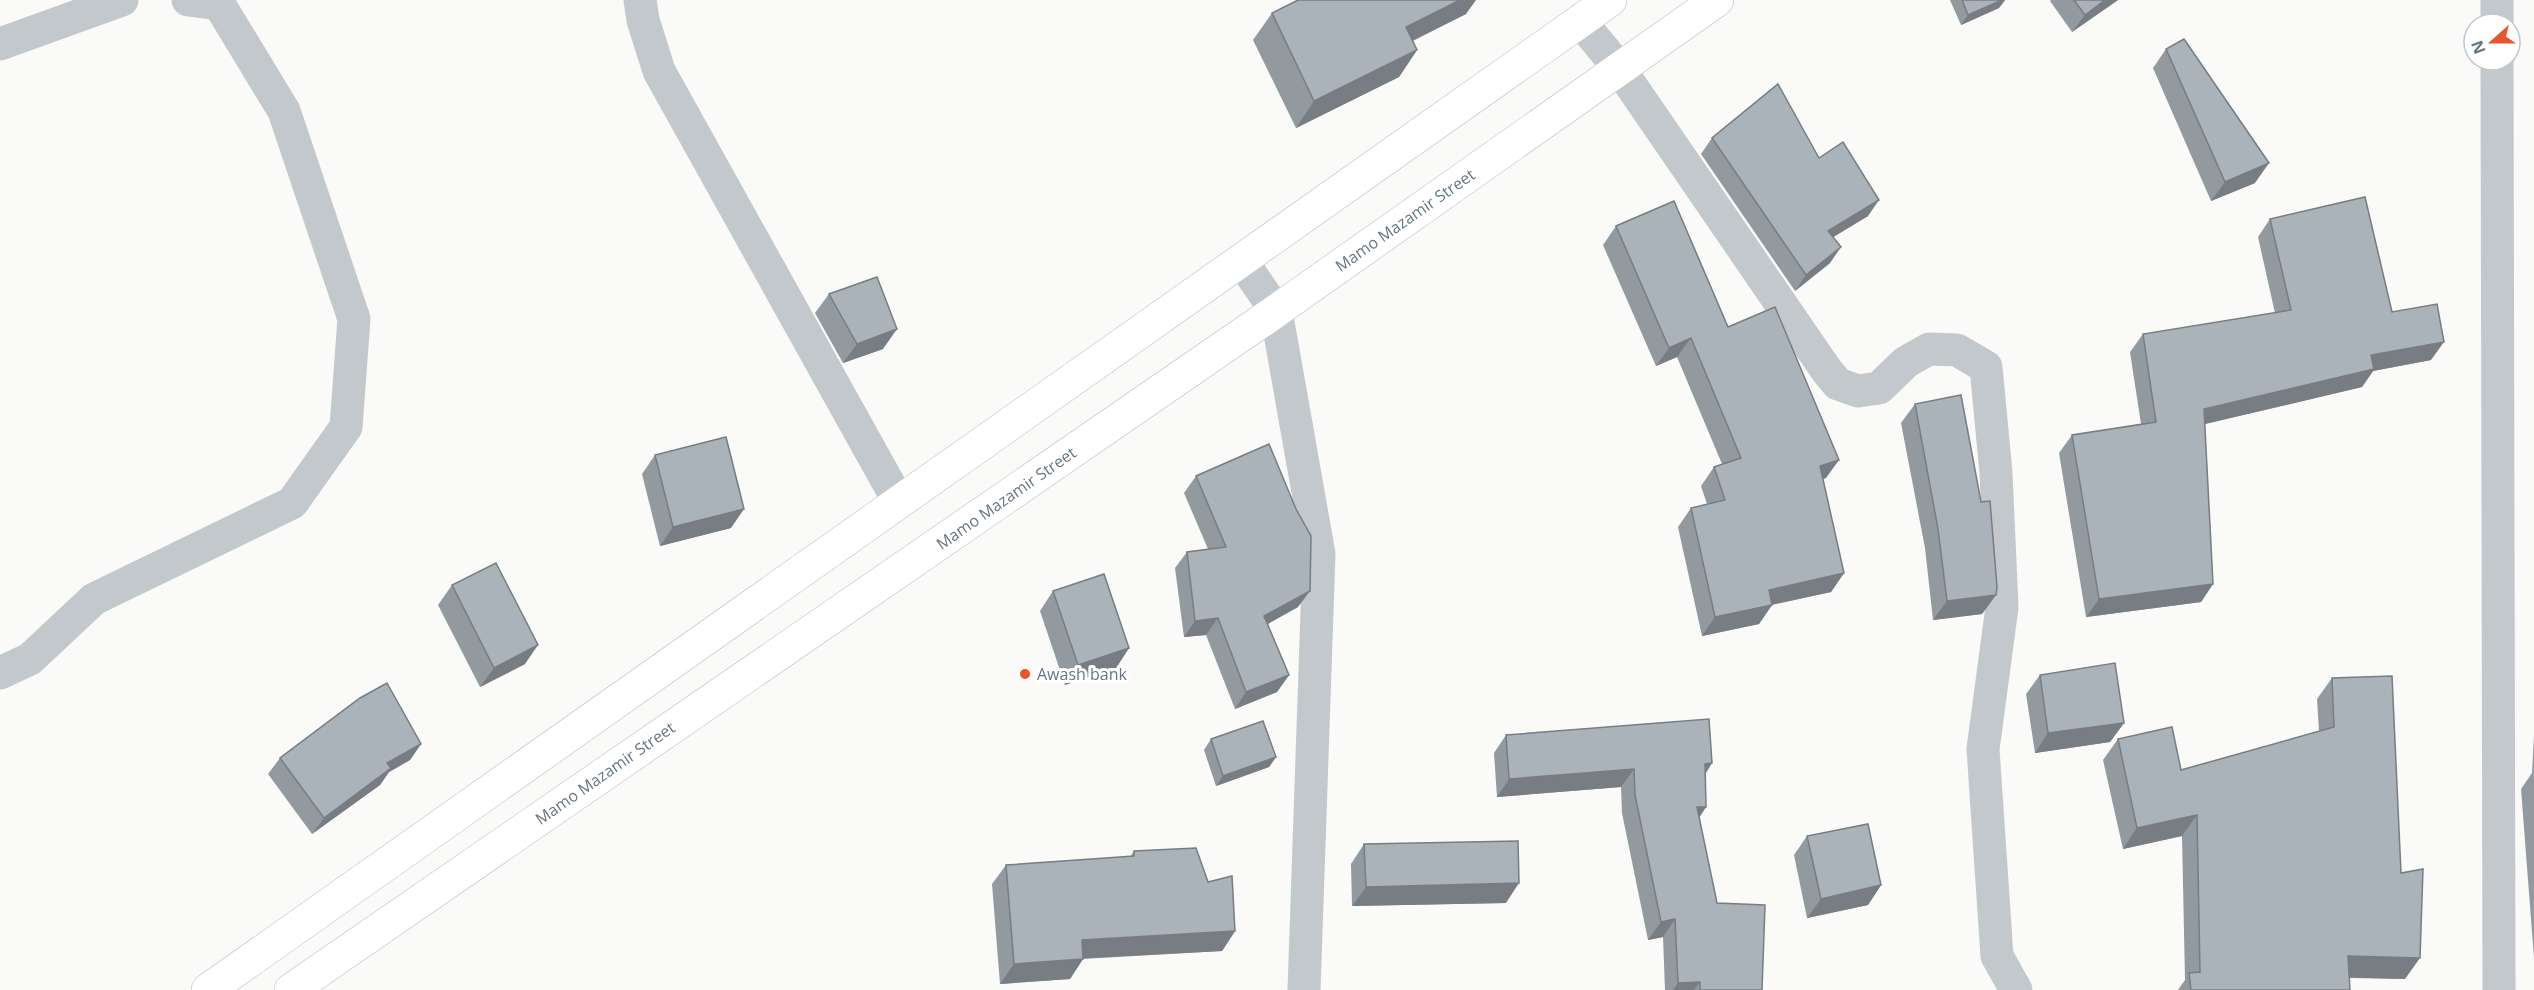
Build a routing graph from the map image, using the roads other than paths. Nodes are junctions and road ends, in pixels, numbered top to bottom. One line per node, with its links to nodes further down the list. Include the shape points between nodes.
1 (122, 0): 7 (street)
2 (188, 0): 13 (street, via 219,4 284,111 354,319 346,427 292,503 94,599 30,659)
3 (640, 0): 12 (street, via 659,71)
4 (1610, 0): 6 (main road)
5 (1716, 0): 8 (main road, Mamo Mazamir Street)
6 (1580, 21): 8 (street); 10 (main road)
7 (0, 44)
8 (1619, 68): 11 (main road, Mamo Mazamir Street); 18 (street, via 1838,384 1858,392 1879,388 1906,362 1929,349 1957,350 1986,366 2002,607 1983,749 1997,956)
9 (2497, 72): 19 (street)
10 (1241, 260): 11 (street); 12 (main road)
11 (1276, 311): 15 (main road, Mamo Mazamir Street); 17 (street, via 1319,554)
12 (899, 502): 14 (main road)
13 (0, 673)
14 (265, 950): 15 (main road); 16 (main road)
15 (292, 989)
16 (208, 990)
17 (1304, 990)
18 (2016, 990)
19 (2499, 990)

